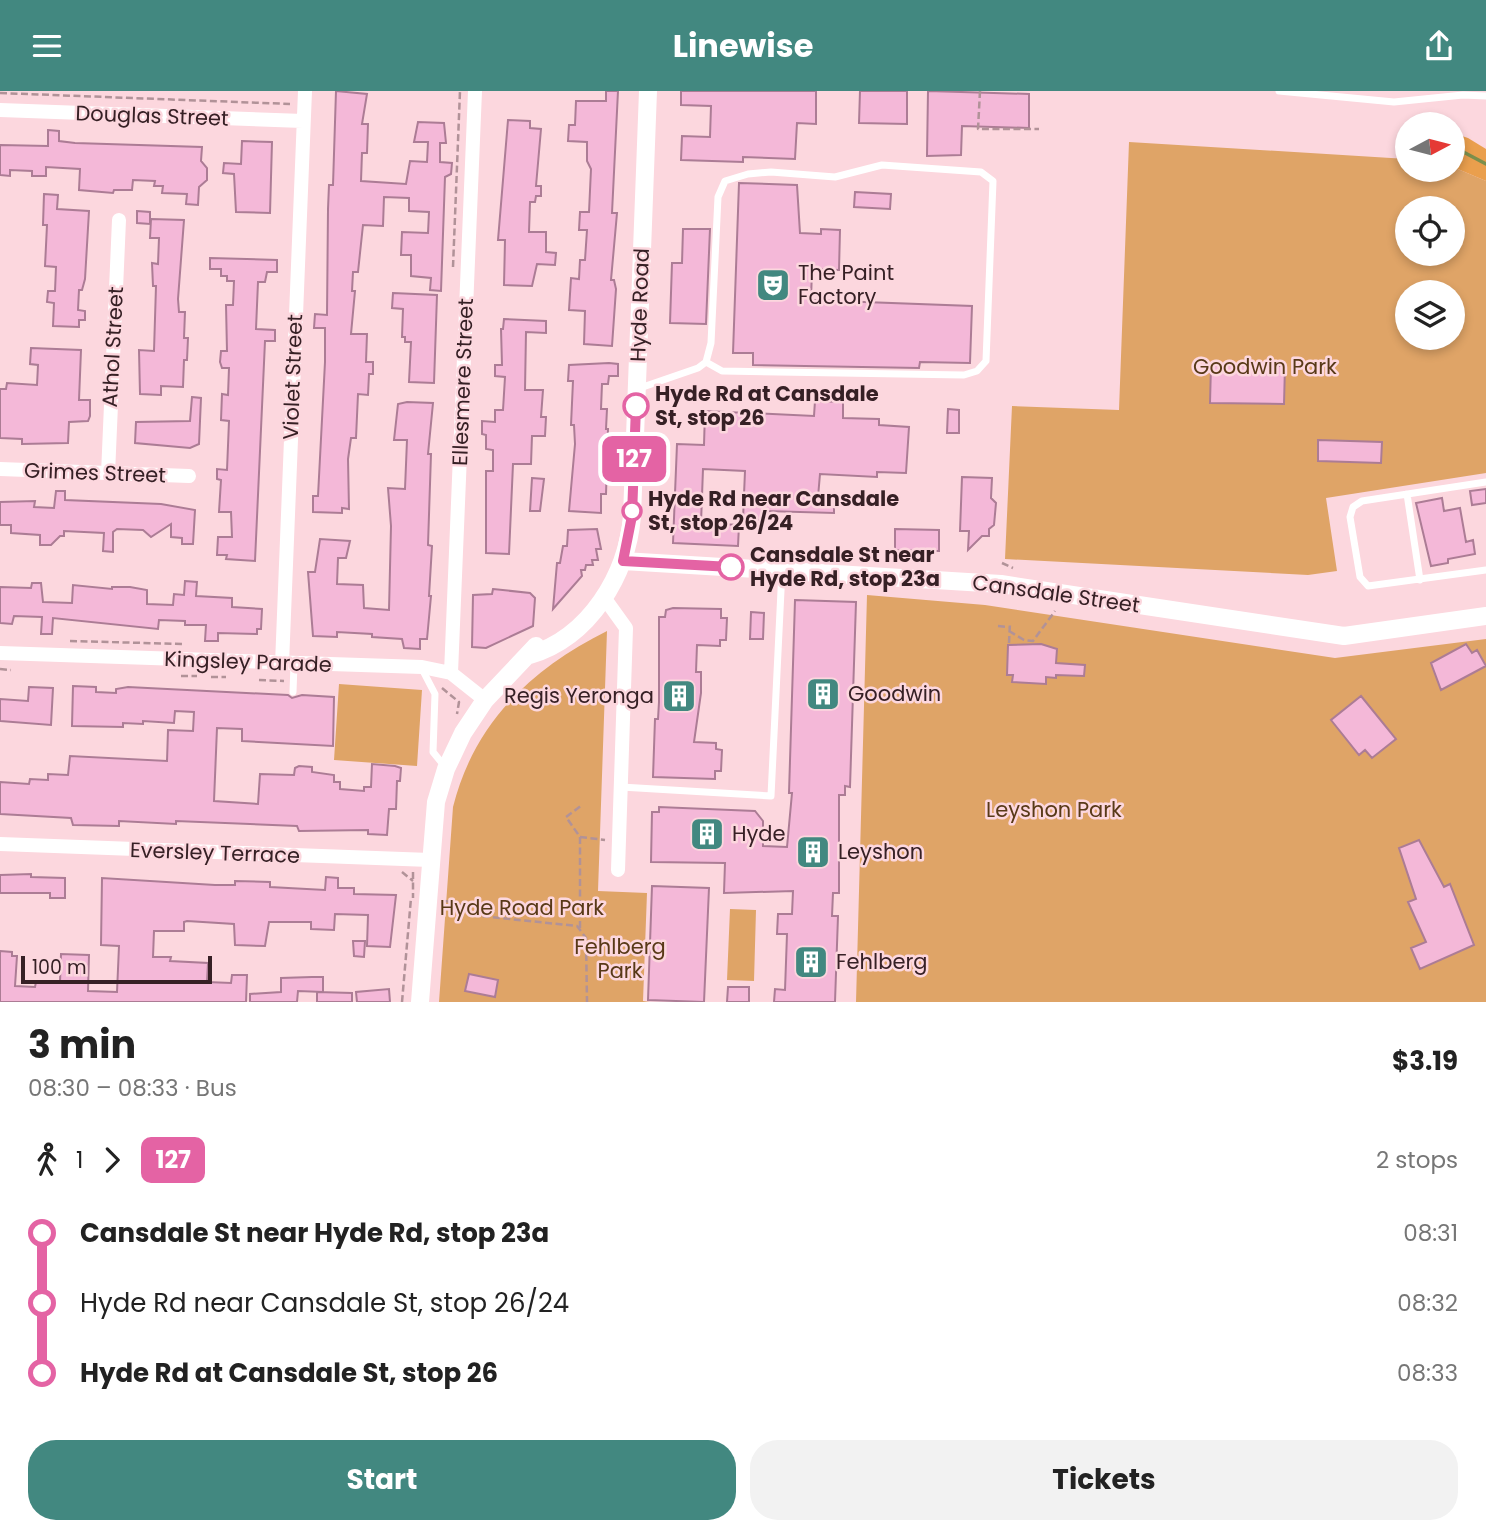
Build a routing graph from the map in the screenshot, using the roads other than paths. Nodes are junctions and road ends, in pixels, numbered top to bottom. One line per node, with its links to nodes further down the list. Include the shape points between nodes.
1 (305, 91): 7 (street, Violet Street)
2 (475, 91): 25 (street, Ellesmere Street)
3 (649, 91): 10 (street, Hyde Road)
4 (1279, 91): 5 (lane, via 1394,103)
5 (1486, 96)
6 (0, 110): 7 (street, Douglas Street)
7 (303, 121): 23 (street, Violet Street)
8 (119, 220): 12 (street, Athol Street)
9 (706, 362): 9 (lane, via 711,343 718,197 725,181 771,172 835,177 882,165 981,172 993,181 986,361 977,371 920,376 722,371); 10 (lane)
10 (636, 389): 16 (street, Hyde Road, via 632,516)
11 (0, 469): 12 (street, Grimes Street)
12 (108, 474): 13 (street, Grimes Street)
13 (190, 476)
14 (1486, 482): 15 (lane)
15 (1407, 494): 19 (lane); 19 (lane, via 1362,501 1353,507 1350,517 1360,577 1368,586)
16 (623, 561): 17 (street, Cansdale Street); 20 (street, Hyde Road)
17 (782, 570): 21 (street, Cansdale Street, via 1000,584 1344,636); 29 (lane, via 771,796)
18 (1486, 570): 19 (lane)
19 (1420, 580)
20 (603, 596): 27 (street, Hyde Road, via 601,607 586,621 530,655); 29 (street, via 626,628)
21 (1486, 616)
22 (0, 653): 23 (street, Kingsley Parade)
23 (288, 664): 24 (street, Kingsley Parade); 26 (lane)
24 (422, 667): 25 (street, Kingsley Parade); 28 (lane, via 435,694 433,751)
25 (451, 673): 27 (street, Kingsley Parade)
26 (293, 692)
27 (485, 700): 28 (street, Hyde Road)
28 (446, 769): 31 (street, Hyde Road, via 436,802)
29 (621, 787): 32 (street)
30 (0, 844): 31 (street, Eversley Terrace)
31 (430, 860): 33 (street, Hyde Road)
32 (618, 870)
33 (420, 1002)

